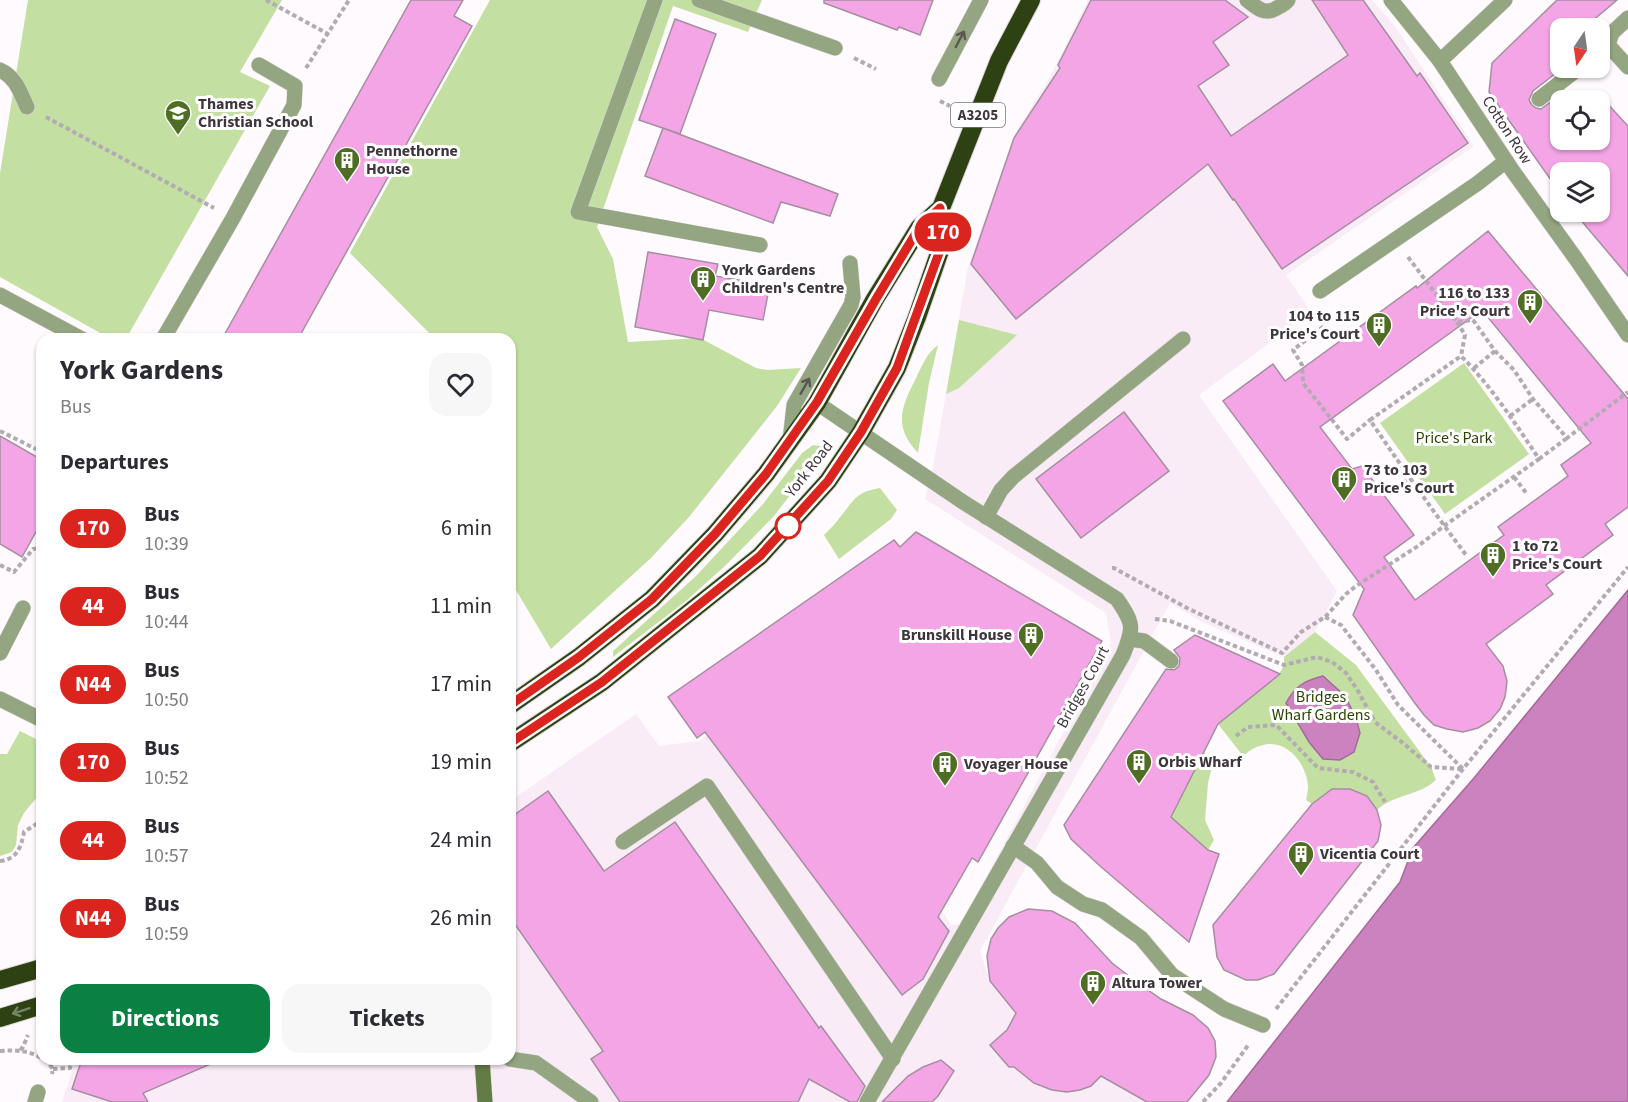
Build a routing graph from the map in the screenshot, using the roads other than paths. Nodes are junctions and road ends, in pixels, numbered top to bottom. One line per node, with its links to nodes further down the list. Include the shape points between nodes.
1 (655, 0): 23 (street, via 578,212)
2 (699, 0): 12 (street)
3 (981, 0): 17 (street, one-way to 3)
4 (1031, 0): 22 (highway, York Road / A3205, via 999,61)
5 (1247, 0): 6 (street, via 1269,12)
6 (1288, 0)
7 (1392, 0): 13 (street, Cotton Row)
8 (1505, 0): 13 (street)
9 (1628, 18): 10 (street)
10 (1610, 38)
11 (1610, 47): 15 (street)
12 (835, 48)
13 (1440, 61): 21 (street, Cotton Row)
14 (259, 65): 28 (street, via 295,86 294,105)
15 (1628, 67)
16 (0, 70): 20 (street, via 9,74)
17 (939, 78)
18 (1566, 78): 19 (street)
19 (1539, 99)
20 (27, 107)
21 (1506, 161): 25 (street); 29 (street, Cotton Row)
22 (940, 208): 31 (highway, York Road / A3205, via 919,228); 32 (highway, York Road / A3205, via 943,242 897,368)
23 (760, 245)
24 (850, 263): 33 (street, one-way to 24, via 794,405 851,305)
25 (1320, 291)
26 (0, 295): 27 (street)
27 (71, 333)
28 (166, 333)
29 (1628, 335)
30 (1183, 339): 34 (street, via 1012,477)
31 (817, 402): 32 (street, Bridges Court); 33 (highway, York Road / A3205)
32 (861, 432): 34 (street, Bridges Court); 42 (highway, York Road / A3205, via 828,481 760,556 602,682)
33 (790, 441): 40 (highway, York Road / A3205, via 715,534 652,599)
34 (986, 517): 36 (street, Bridges Court, via 1117,599 1130,618)
35 (23, 608): 37 (street)
36 (1129, 639): 38 (street, via 1144,641); 44 (street, Bridges Court)
37 (0, 652)
38 (1171, 661)
39 (0, 699): 41 (street)
40 (516, 701)
41 (36, 717)
42 (516, 739)
43 (623, 842): 50 (street, via 706,786)
44 (1013, 846): 49 (street, via 1037,863 1058,887 1083,904 1102,910 1141,938 1172,975 1224,1009); 50 (street, Bridges Court)
45 (36, 970): 46 (highway)
46 (0, 980)
47 (36, 1007): 48 (highway, one-way to 48)
48 (0, 1018)
49 (1263, 1025)
50 (893, 1059): 55 (street, Bridges Court)
51 (516, 1060): 54 (street, via 536,1063)
52 (482, 1065): 53 (main road)
53 (485, 1102)
54 (591, 1102)
55 (867, 1102)

